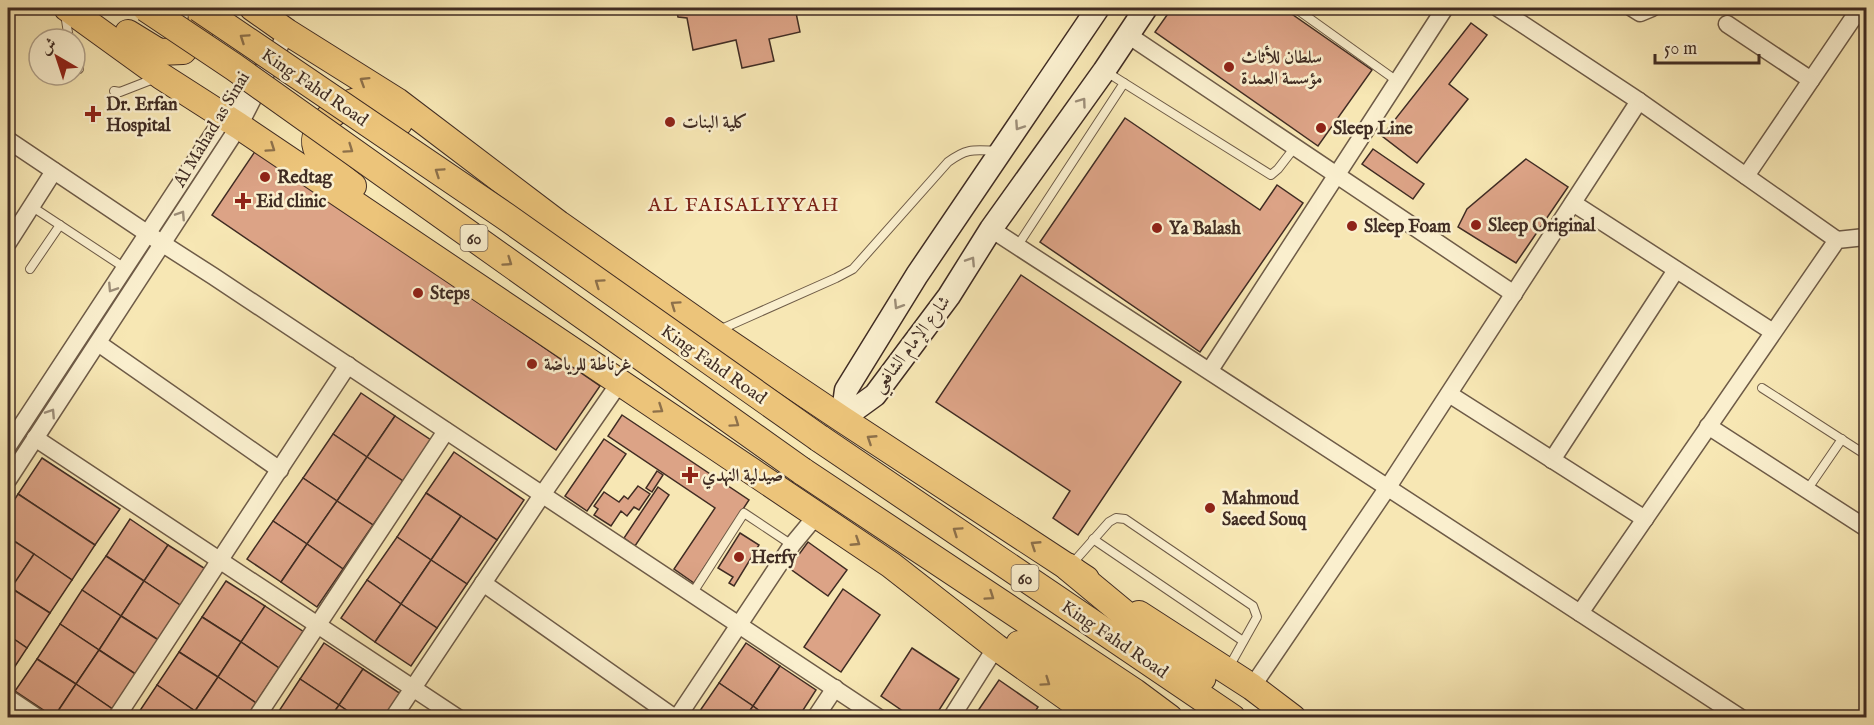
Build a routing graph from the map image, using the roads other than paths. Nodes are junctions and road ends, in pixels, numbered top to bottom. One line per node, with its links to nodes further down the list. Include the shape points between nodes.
1 (65, 8): 15 (lane); 19 (main road)
2 (83, 8): 4 (main road, via 159,52 183,51 200,31)
3 (146, 8): 103 (highway, King Fahd Road / 60, one-way to 103, bridge, via 802,471)
4 (201, 8): 104 (highway, King Fahd Road / 60, one-way to 4, bridge, via 819,438)
5 (253, 8): 16 (main road)
6 (1098, 8): 28 (main road, شارع الإمام الشافعي, one-way to 28)
7 (1146, 8): 17 (main road, شارع الإمام الشافعي)
8 (1295, 8): 21 (lane)
9 (1445, 8): 21 (street)
10 (1498, 8): 24 (street)
11 (1632, 8): 12 (street, via 1640,13)
12 (1652, 8)
13 (1860, 8): 20 (street)
14 (1727, 24): 20 (street)
15 (67, 27)
16 (287, 32): 25 (street, Al Mahad as Sinai); 34 (main road, one-way to 16, via 397,101)
17 (1128, 35): 18 (main road, شارع الإمام الشافعي); 27 (street)
18 (1104, 71): 22 (lane); 36 (main road, شارع الإمام الشافعي, one-way to 18)
19 (161, 76): 23 (lane); 25 (main road)
20 (1811, 80): 31 (street)
21 (1397, 81): 30 (street)
22 (1124, 83): 27 (lane, via 1271,175); 42 (lane)
23 (114, 91)
24 (1639, 101): 31 (street); 32 (street)
25 (231, 122): 37 (street, Al Mahad as Sinai); 41 (street, Al Mahad as Sinai, one-way to 25); 49 (main road, one-way to 49)
26 (8, 140): 29 (street)
27 (1295, 147): 30 (street)
28 (1002, 151): 46 (main road, شارع الإمام الشافعي); 51 (lane, via 969,150 958,154 853,269)
29 (54, 171): 33 (street); 37 (street)
30 (1336, 175): 47 (street); 54 (street)
31 (1746, 176): 39 (street)
32 (1573, 203): 45 (street); 47 (street)
33 (31, 206): 35 (lane); 40 (street)
34 (559, 224): 49 (main road, via 375,107 357,101 337,110 315,133 316,152 329,167); 51 (main road, one-way to 34)
35 (60, 225): 43 (lane); 44 (lane)
36 (992, 229): 42 (street); 48 (main road, شارع الإمام الشافعي, one-way to 36)
37 (147, 234): 41 (street); 43 (street, Al Mahad as Sinai)
38 (1866, 237): 39 (street)
39 (1837, 240): 50 (street)
40 (8, 243)
41 (163, 244): 52 (street, Al Mahad as Sinai); 53 (street)
42 (1018, 245): 54 (street)
43 (125, 268): 59 (street, Al Mahad as Sinai, one-way to 59)
44 (30, 270)
45 (1677, 270): 50 (street); 66 (street)
46 (916, 275): 48 (main road); 58 (main road, شارع الإمام الشافعي, one-way to 58, via 846,390)
47 (1514, 294): 57 (street)
48 (949, 296): 58 (main road, شارع الإمام الشافعي, via 875,395)
49 (538, 329): 55 (main road)
50 (1773, 332): 60 (street)
51 (714, 333): 58 (main road)
52 (98, 343): 62 (street, Al Mahad as Sinai, one-way to 52); 67 (street)
53 (348, 365): 61 (street); 67 (street)
54 (1210, 370): 69 (street)
55 (620, 382): 71 (street); 72 (main road, one-way to 72)
56 (1762, 388): 63 (lane)
57 (1449, 394): 66 (street); 69 (street)
58 (842, 419): 79 (main road, one-way to 58)
59 (14, 424): 64 (street, Al Mahad as Sinai)
60 (1708, 426): 70 (street); 73 (street)
61 (446, 431): 71 (street); 83 (street)
62 (35, 438): 68 (street, Al Mahad as Sinai); 77 (street)
63 (1842, 439): 65 (lane); 70 (lane)
64 (8, 446)
65 (1866, 455)
66 (1552, 460): 73 (street)
67 (279, 470): 77 (street)
68 (8, 480)
69 (1388, 487): 82 (street); 88 (street)
70 (1807, 490): 74 (street)
71 (542, 495): 80 (street); 81 (street)
72 (816, 516): 76 (street); 78 (main road, one-way to 78)
73 (1644, 519): 82 (street)
74 (1866, 528)
75 (1094, 539): 79 (lane); 85 (lane); 85 (lane, via 1109,522 1125,519 1253,606 1257,617)
76 (792, 545): 81 (lane, via 744,513); 84 (street)
77 (220, 561): 83 (street); 93 (street)
78 (891, 565): 86 (main road); 102 (main road)
79 (1068, 567): 87 (main road); 105 (highway)
80 (483, 583): 89 (street); 97 (street)
81 (692, 594): 84 (street)
82 (1580, 613): 107 (street)
83 (317, 625): 89 (street); 94 (street)
84 (739, 625): 90 (street); 97 (street)
85 (1244, 641): 87 (lane)
86 (996, 647): 100 (street); 101 (main road, one-way to 101)
87 (1227, 671): 88 (main road)
88 (1252, 687): 106 (main road)
89 (413, 688): 95 (street); 96 (street)
90 (835, 688): 98 (street); 99 (street)
91 (8, 698): 92 (street)
92 (38, 717)
93 (117, 717)
94 (256, 717)
95 (393, 717)
96 (458, 717)
97 (676, 717)
98 (815, 717)
99 (879, 717)
100 (951, 717)
101 (1096, 717)
102 (1140, 717)
103 (1169, 717)
104 (1232, 717)
105 (1249, 717)
106 (1293, 717)
107 (1741, 717)

